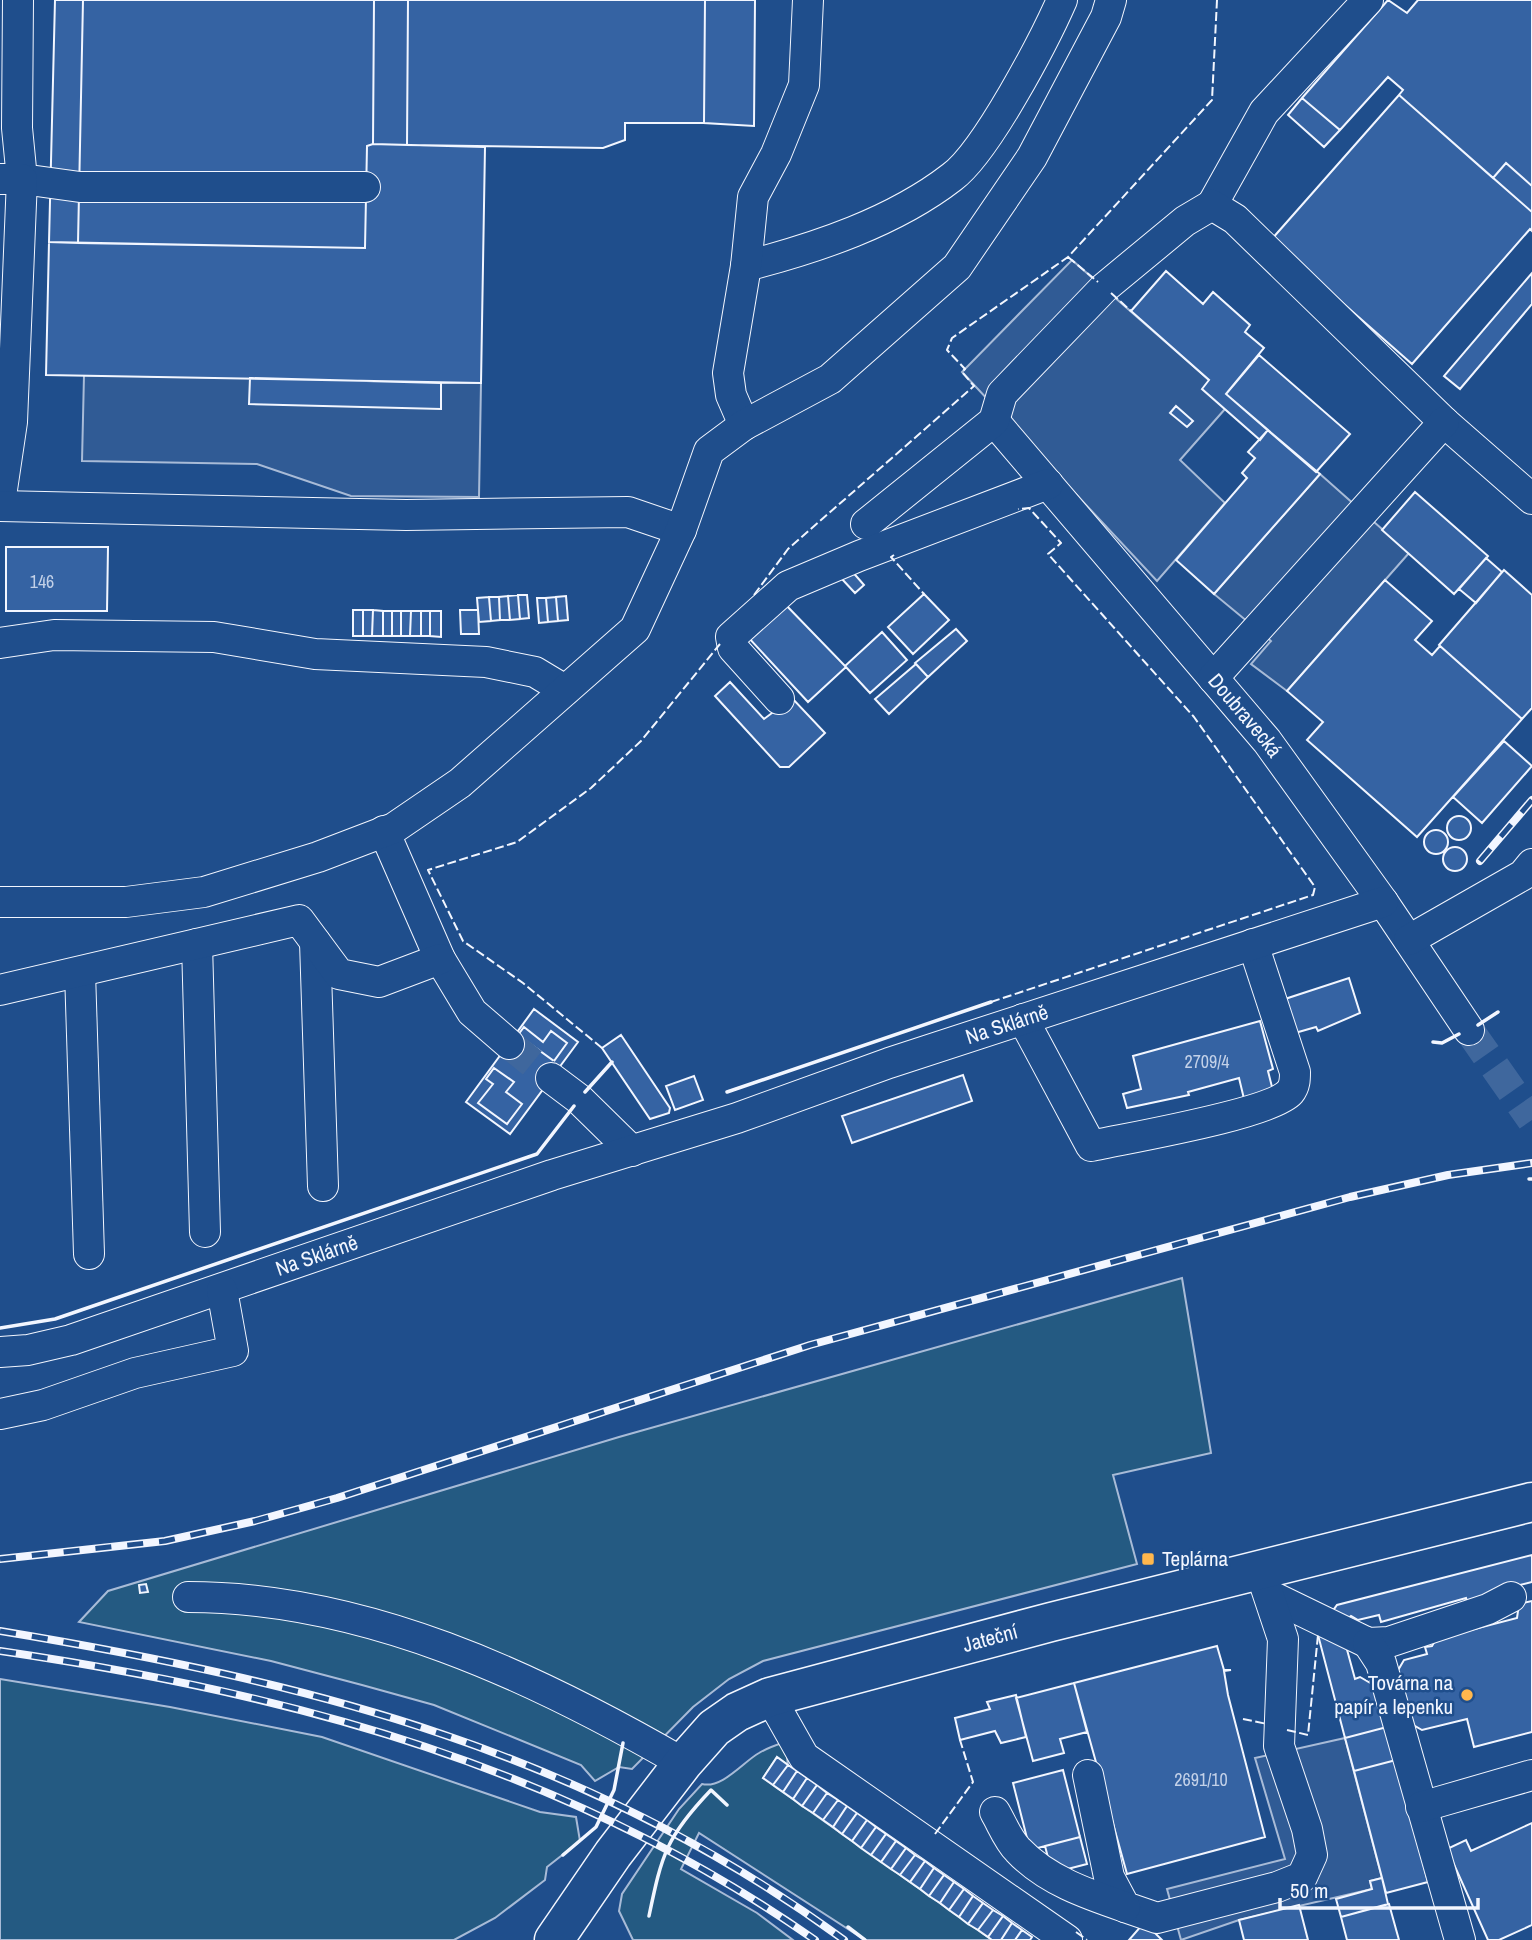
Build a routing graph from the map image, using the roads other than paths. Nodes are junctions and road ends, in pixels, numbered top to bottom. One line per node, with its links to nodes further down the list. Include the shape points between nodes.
1 (18, 0): 8 (street, via 17,128)
2 (808, 0): 11 (street, via 804,85 753,197)
3 (1062, 0): 6 (street)
4 (1111, 0): 7 (street, via 1107,17)
5 (1368, 0): 10 (street, via 1264,112)
6 (990, 133): 7 (street); 11 (street, via 954,176 896,212 795,254)
7 (1032, 157): 14 (street, via 957,267 830,379)
8 (11, 179): 9 (street, via 80,187); 17 (street, via 17,357)
9 (365, 187)
10 (1212, 205): 12 (street, via 1185,221 1104,288 1002,394); 13 (street, via 1235,219)
11 (746, 266): 14 (street, via 728,373 731,395)
12 (994, 421): 15 (street, Doubravecká); 18 (street)
13 (1444, 422): 16 (street); 21 (street)
14 (744, 425): 19 (street, via 709,451)
15 (1048, 484): 21 (street, Doubravecká); 23 (street, via 788,586 731,637 733,648)
16 (1531, 496)
17 (0, 505): 19 (street, via 406,515 628,513)
18 (866, 524)
19 (681, 530): 22 (street, via 635,629)
20 (0, 643): 22 (street, via 54,635 215,637 315,654 486,662 535,672)
21 (1213, 678): 27 (street, Doubravecká, via 1267,741)
22 (565, 690): 24 (street, via 460,783)
23 (779, 699)
24 (384, 831): 26 (street, via 204,892 126,902); 32 (street)
25 (1529, 871): 28 (street)
26 (0, 902)
27 (1383, 902): 28 (street, Doubravecká); 31 (street, Na Sklárně)
28 (1409, 940): 36 (street, Doubravecká)
29 (315, 942): 30 (street, via 299,920); 32 (street, via 339,974 379,982); 40 (street)
30 (197, 944): 33 (street); 41 (street)
31 (1253, 944): 35 (street, Na Sklárně); 35 (street, via 1295,1072 1289,1094 1259,1108 1091,1146)
32 (440, 959): 37 (street, via 472,1012)
33 (80, 972): 34 (street); 42 (street)
34 (0, 990)
35 (1023, 1019): 39 (street, Na Sklárně)
36 (1469, 1030)
37 (509, 1044)
38 (551, 1078): 39 (street)
39 (632, 1151): 43 (street, Na Sklárně)
40 (323, 1186)
41 (205, 1232)
42 (89, 1254)
43 (222, 1290): 44 (street, Na Sklárně, via 71,1340); 45 (street, via 233,1351 135,1373 43,1405)
44 (0, 1352)
45 (0, 1414)
46 (1532, 1502): 47 (main road, Jateční)
47 (1265, 1583): 50 (street); 51 (main road, Jateční); 57 (street, via 1283,1639 1279,1746 1312,1855 1302,1877 1277,1888 1157,1918)
48 (188, 1597): 52 (street, via 285,1605 453,1649 612,1722)
49 (1511, 1597): 50 (street, via 1389,1642)
50 (1368, 1643): 55 (street, via 1381,1663)
51 (770, 1697): 52 (main road, Jateční, via 714,1728); 59 (street, via 804,1758)
52 (683, 1763): 58 (main road, Jateční)
53 (1088, 1775): 57 (street, via 1109,1877)
54 (1532, 1775): 55 (street)
55 (1421, 1807): 60 (street)
56 (995, 1812): 57 (street, via 1016,1849 1038,1868 1077,1890)
57 (1125, 1907)
58 (554, 1940)
59 (1067, 1940)
60 (1460, 1940)

